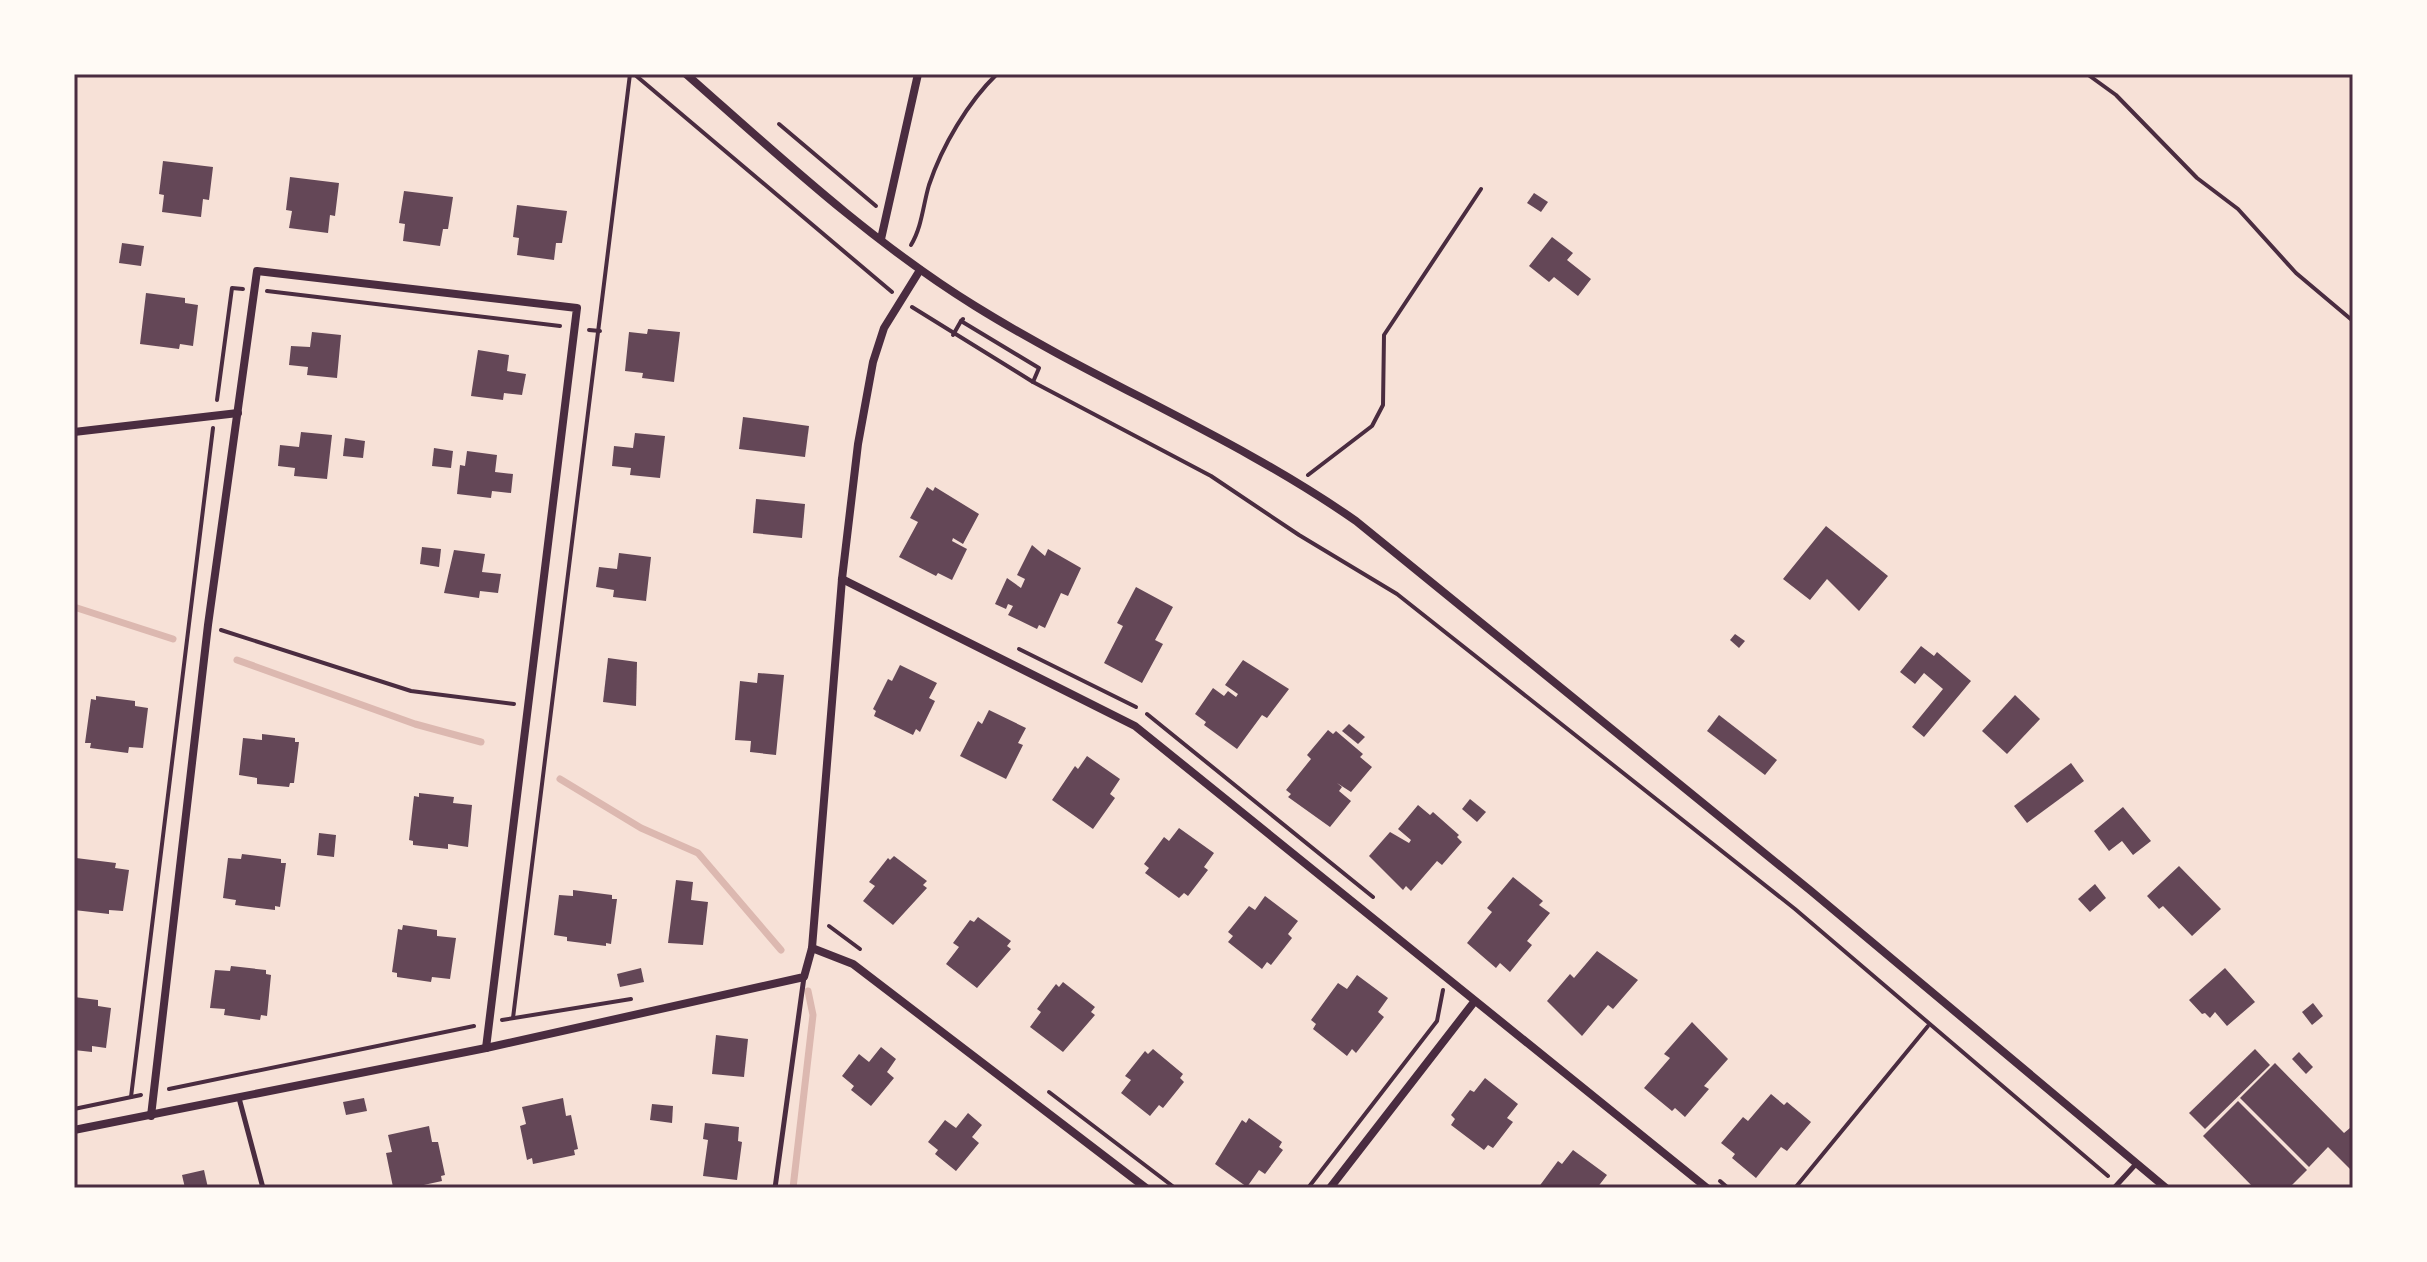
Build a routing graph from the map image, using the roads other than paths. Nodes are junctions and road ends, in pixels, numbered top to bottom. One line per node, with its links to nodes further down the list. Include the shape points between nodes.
1 (686, 74): 3 (street)
2 (918, 74): 3 (street)
3 (881, 239): 4 (street)
4 (920, 270): 7 (street, via 884,328 873,362); 15 (street, via 1042,346 1300,482 1416,567)
5 (238, 413): 6 (street); 11 (street, via 257,271 577,308); 13 (street)
6 (74, 432)
7 (842, 579): 8 (street); 10 (street, via 1135,726)
8 (812, 948): 9 (street); 19 (street, via 853,964)
9 (804, 977): 11 (street); 18 (lane)
10 (1474, 1002): 20 (street); 21 (street)
11 (486, 1048): 12 (street)
12 (239, 1098): 13 (street); 17 (lane)
13 (151, 1116): 14 (street)
14 (74, 1130)
15 (2137, 1163): 16 (lane); 22 (street)
16 (2116, 1186)
17 (263, 1188)
18 (775, 1188)
19 (1146, 1188)
20 (1330, 1188)
21 (1707, 1188)
22 (2166, 1188)

